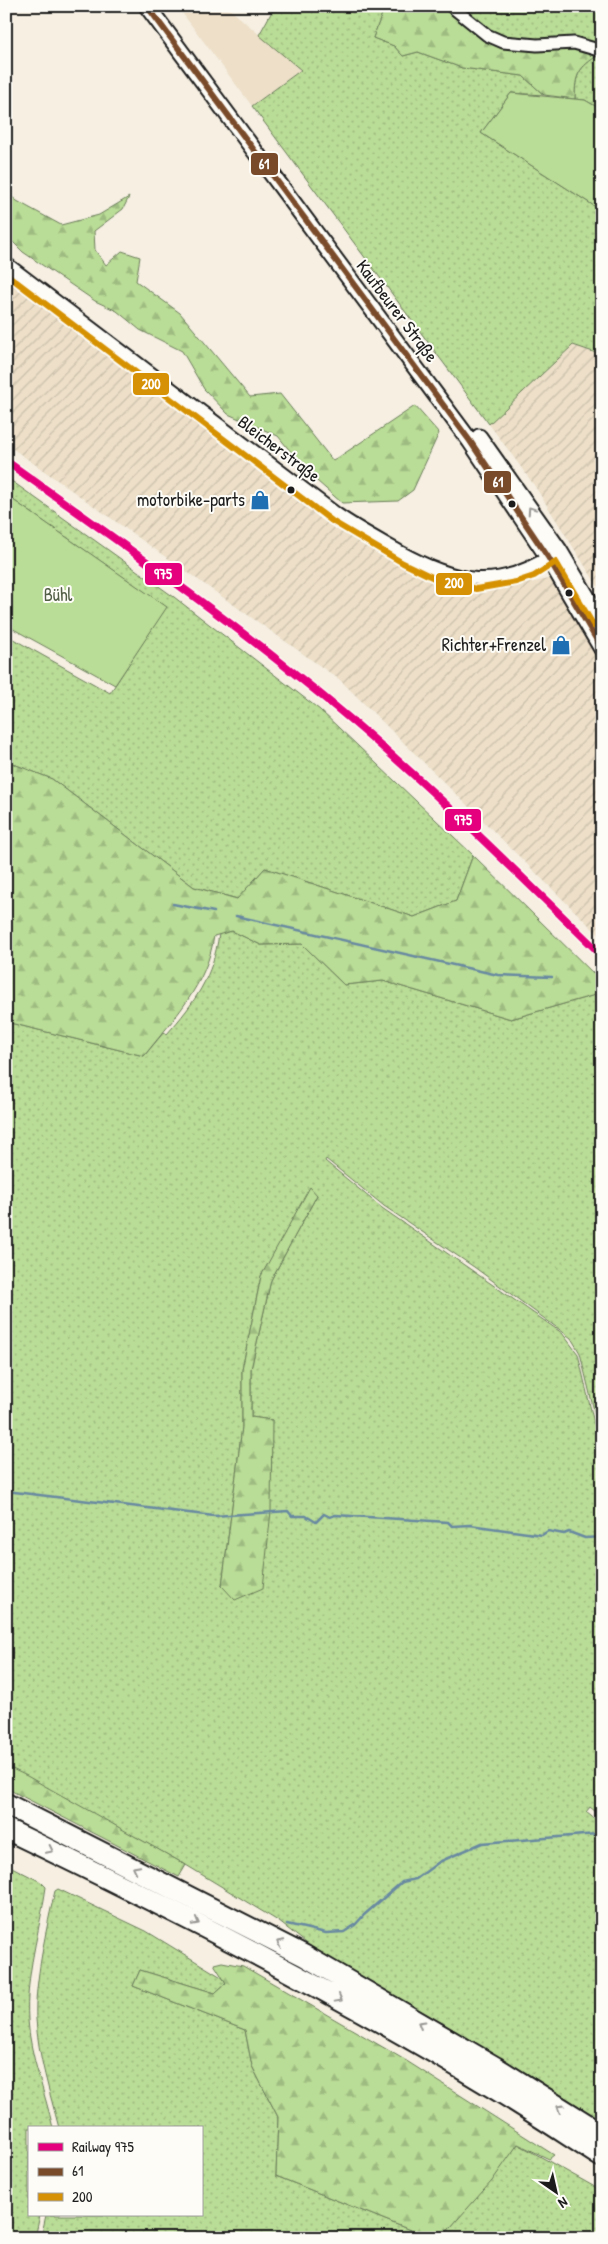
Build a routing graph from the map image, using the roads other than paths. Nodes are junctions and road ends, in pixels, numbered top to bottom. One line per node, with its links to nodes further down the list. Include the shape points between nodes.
1 (147, 6): 6 (main road, Kaufbeurer Straße)
2 (159, 6): 6 (main road, Kaufbeurer Straße, one-way to 2, via 510,479)
3 (451, 6): 4 (street, via 487,35 503,42 537,45 574,43)
4 (602, 52)
5 (6, 263): 6 (street, Bleicherstraße, via 263,459 372,536 439,571 476,580 513,574)
6 (553, 554): 7 (main road, Kaufbeurer Straße); 8 (main road, Kaufbeurer Straße)
7 (602, 622)
8 (602, 649)
9 (6, 1804): 11 (highway, one-way to 9, via 306,1956)
10 (6, 1829): 12 (highway, one-way to 12, via 296,1975 487,2084)
11 (602, 2134)
12 (602, 2157)

